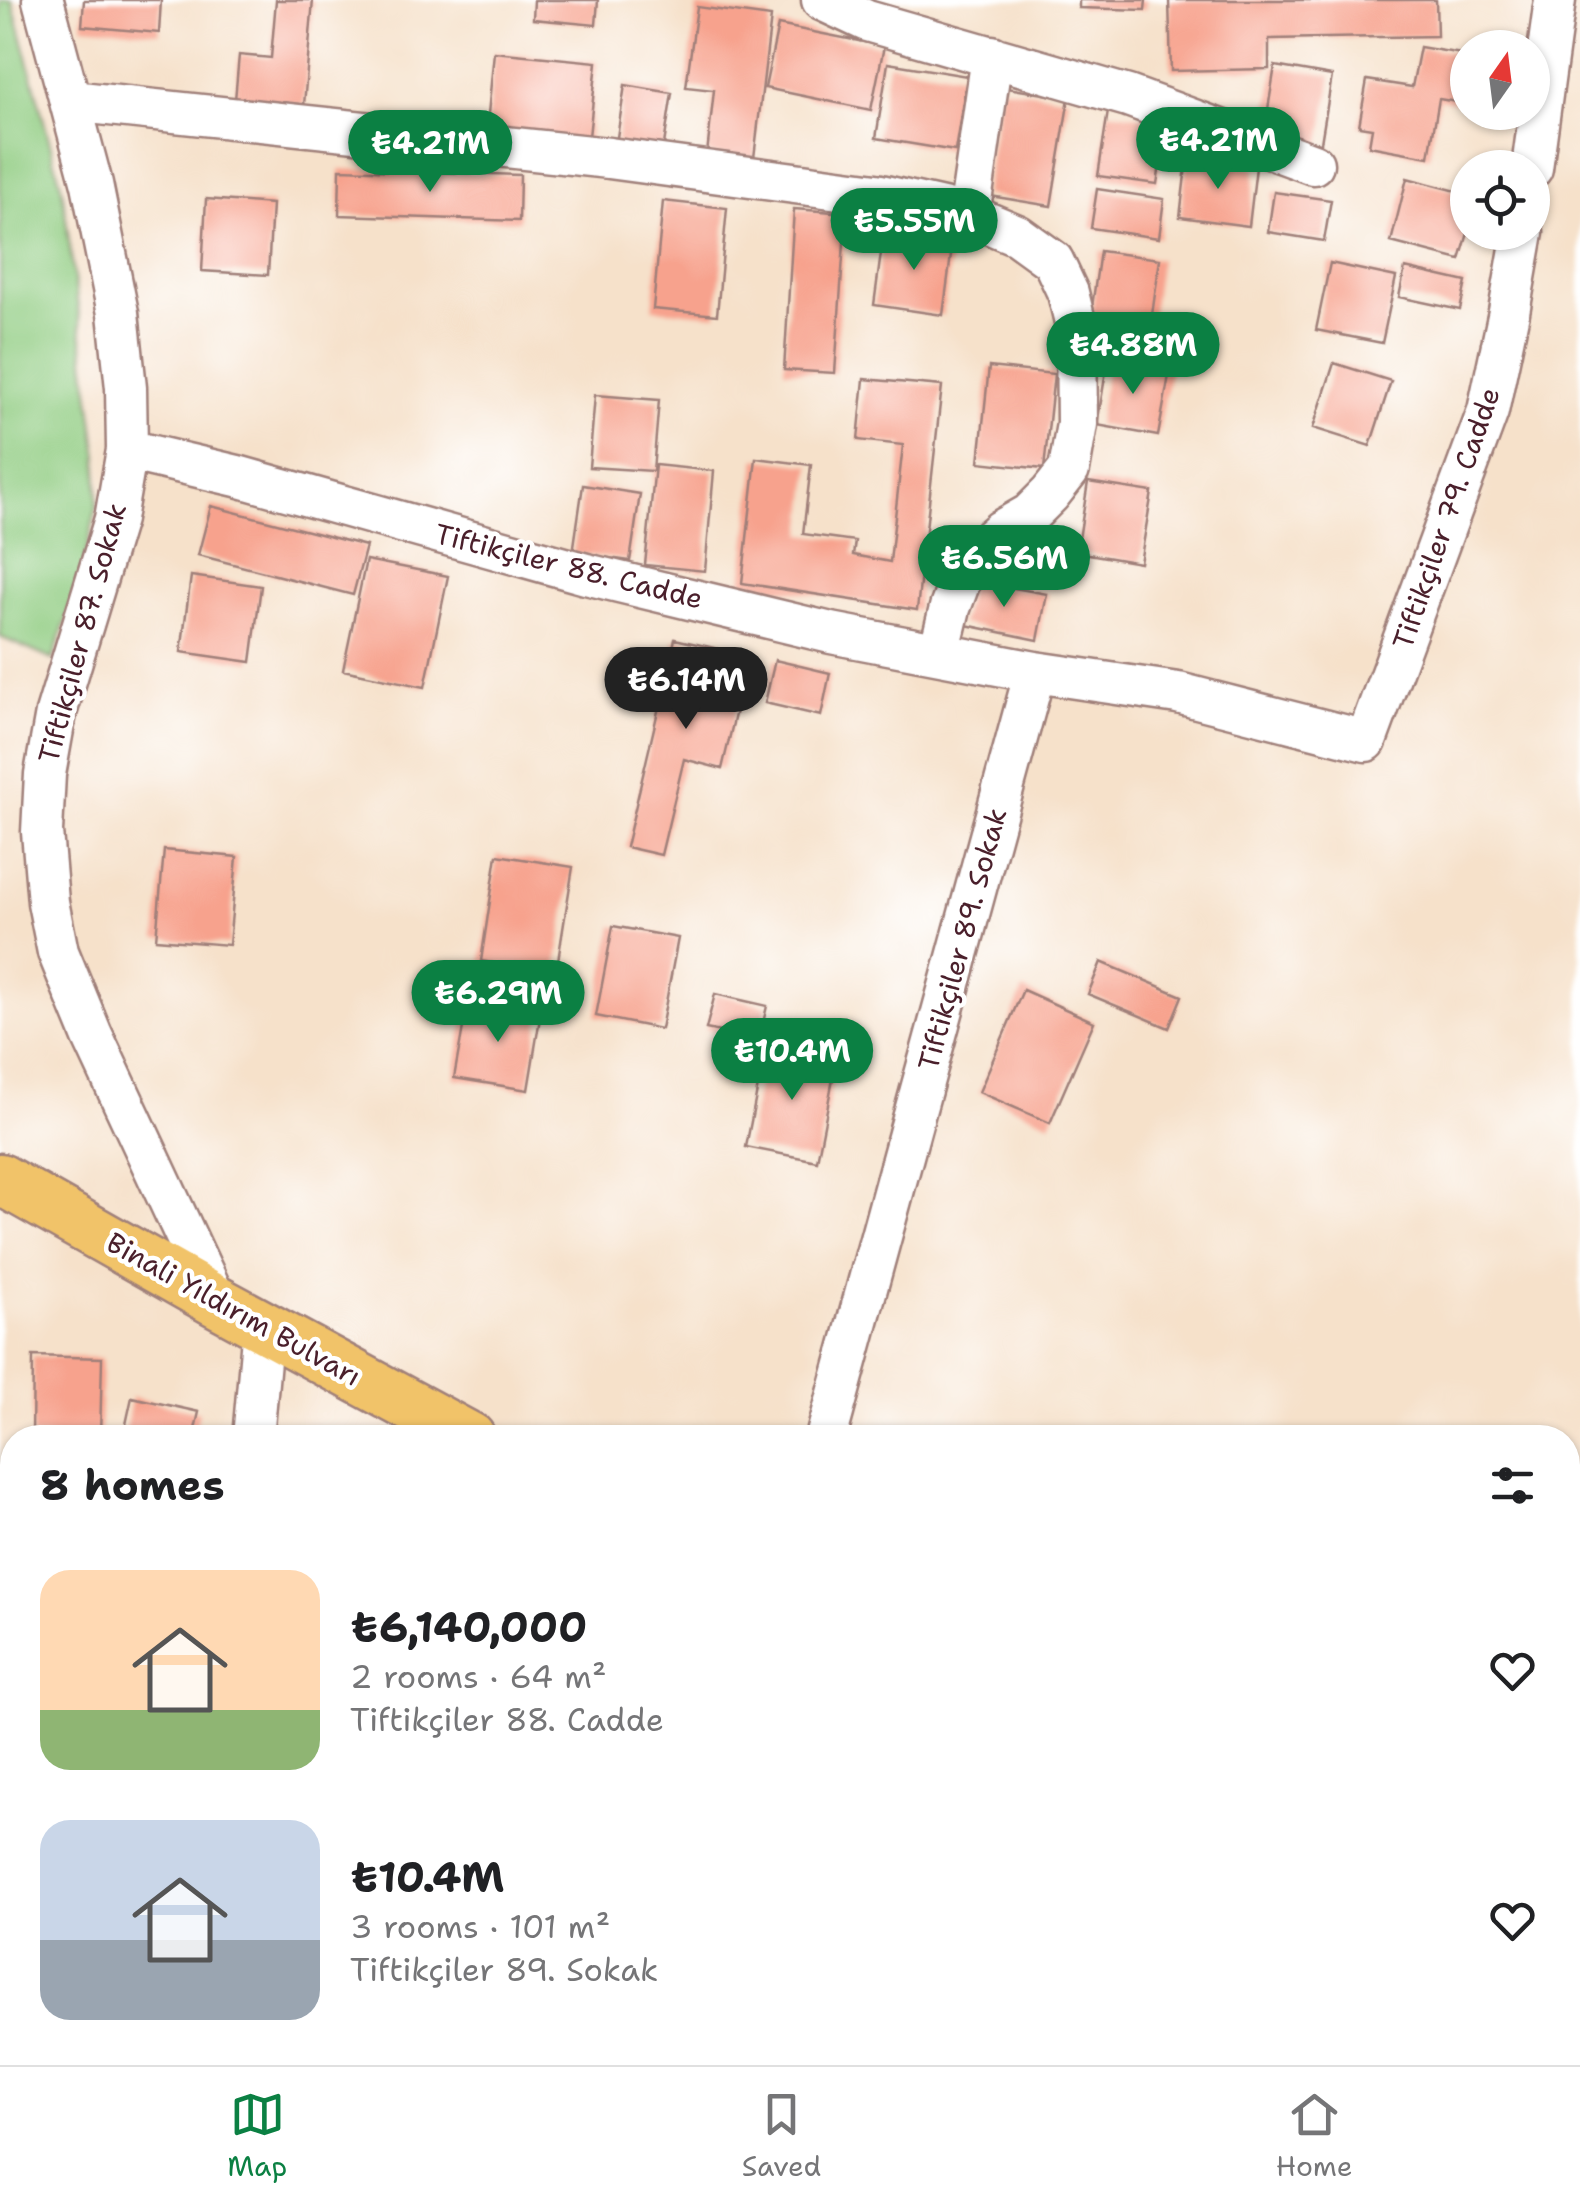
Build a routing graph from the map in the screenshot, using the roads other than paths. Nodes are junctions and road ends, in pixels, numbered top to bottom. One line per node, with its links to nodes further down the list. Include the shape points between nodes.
1 (43, 0): 5 (street, Tiftikçiler 87. Sokak)
2 (822, 0): 4 (street, via 867,21)
3 (1555, 0): 6 (street)
4 (992, 56): 7 (street, via 1128,96); 8 (street)
5 (70, 101): 8 (street, via 609,158 876,194); 10 (street, Tiftikçiler 87. Sokak, via 118,313)
6 (1534, 150)
7 (1313, 164)
8 (970, 214): 11 (street, via 1053,261 1076,326 1077,424 1068,470 1050,494 980,549 963,573)
9 (1519, 250): 13 (street, Tiftikçiler 79. Cadde, via 1488,411)
10 (127, 450): 11 (street, Tiftikçiler 88. Cadde, via 586,574); 15 (street, Tiftikçiler 87. Sokak, via 115,518 56,713 45,774 48,902 58,952 92,1035)
11 (939, 653): 12 (street, Tiftikçiler 88. Cadde)
12 (1035, 672): 13 (street, Tiftikçiler 88. Cadde, via 1178,693); 19 (street, Tiftikçiler 89. Sokak)
13 (1366, 741)
14 (0, 1179): 15 (main road, Binali Yıldırım Bulvarı)
15 (216, 1301): 16 (main road, Binali Yıldırım Bulvarı)
16 (263, 1326): 17 (street); 18 (main road, Binali Yıldırım Bulvarı)
17 (254, 1425)
18 (446, 1425)
19 (830, 1425)

